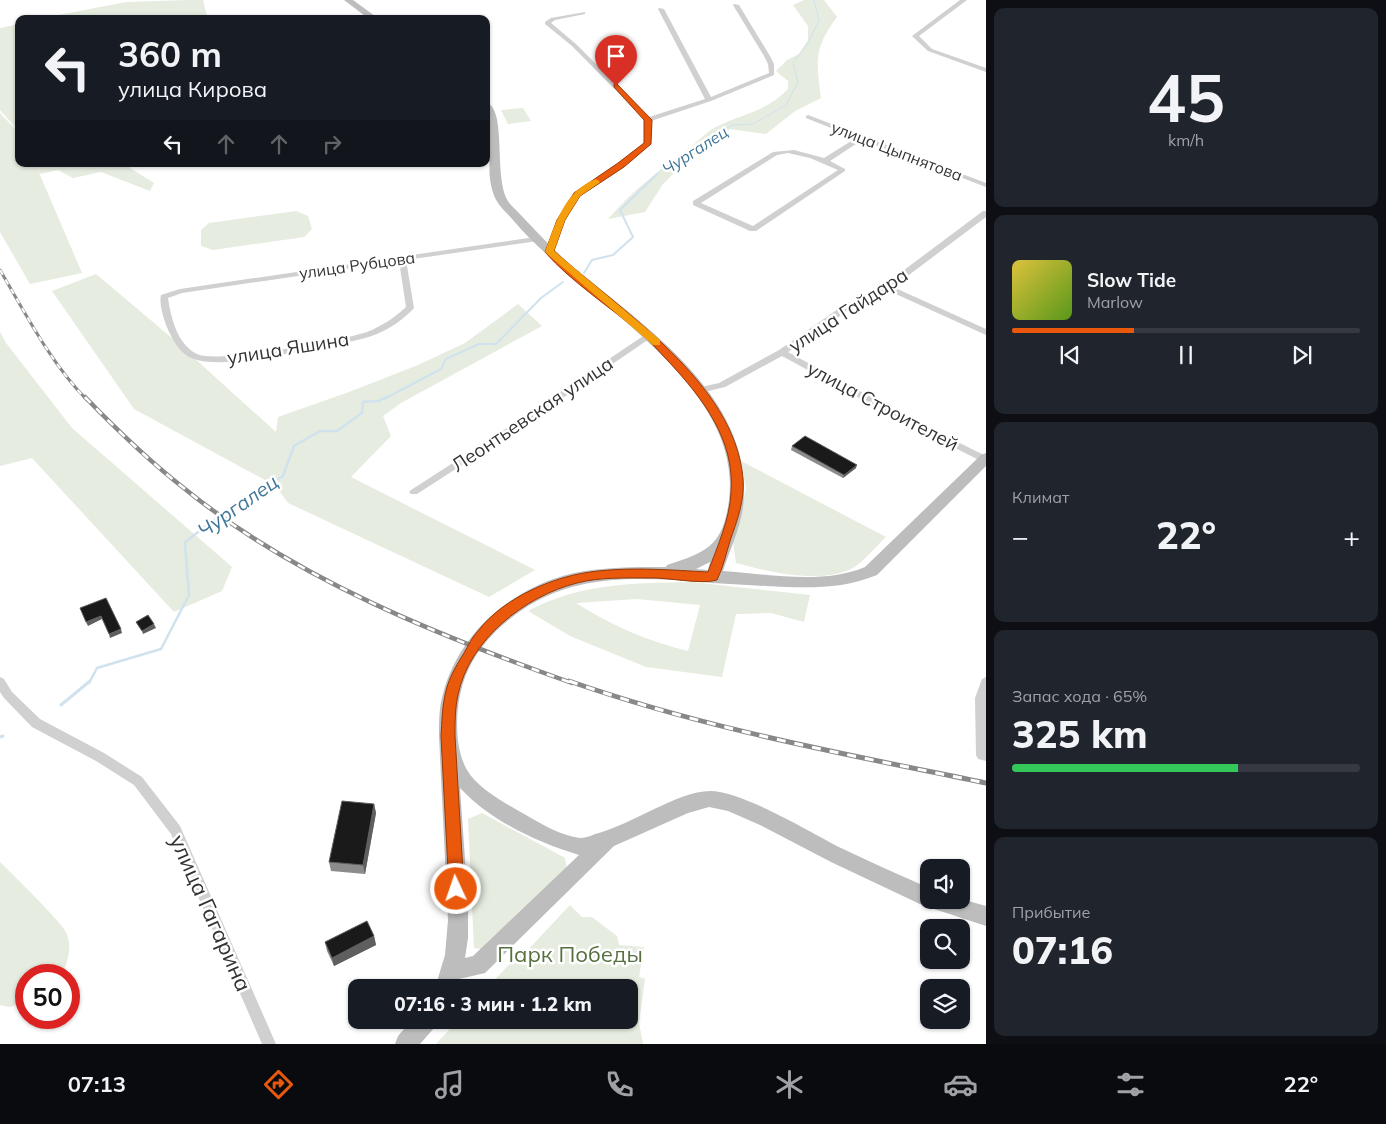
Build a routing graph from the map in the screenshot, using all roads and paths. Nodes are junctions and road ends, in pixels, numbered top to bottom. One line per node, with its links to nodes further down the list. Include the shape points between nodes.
1 (348, 0): 6 (main road)
2 (964, 0): 7 (street, via 915,36 930,50)
3 (736, 5): 8 (street, via 767,56 772,72 770,76)
4 (661, 9): 8 (street)
5 (583, 13): 11 (street, via 547,23 574,45)
6 (369, 15)
7 (986, 70)
8 (709, 100): 11 (street)
9 (490, 116): 16 (main road, via 494,128 494,175 499,191 503,201)
10 (808, 117): 12 (street, улица Цыпнятова)
11 (648, 120): 17 (street, via 647,144 577,194 561,220)
12 (862, 137): 13 (street); 14 (street, улица Цыпнятова)
13 (826, 161): 13 (street, via 784,150 696,204 753,228 843,170)
14 (986, 185)
15 (986, 212): 19 (street, улица Гайдара)
16 (535, 238): 17 (main road); 18 (street, улица Рубцова)
17 (550, 252): 22 (main road)
18 (402, 259): 20 (street, улица Рубцова); 20 (street, улица Яшина, via 410,308 397,320 362,336 237,358 210,360 196,357 177,339 167,318 164,297)
19 (887, 286): 21 (street); 23 (street, улица Гайдара, via 844,309)
20 (180, 291)
21 (986, 332)
22 (648, 335): 24 (main road); 26 (street, Леонтьевская улица)
23 (782, 352): 24 (street, улица Гайдара, via 722,385); 25 (street, улица Строителей, via 910,422)
24 (700, 390): 27 (main road, via 724,429 736,464 737,494)
25 (985, 458): 31 (main road, via 866,573 831,581)
26 (414, 492)
27 (726, 534): 28 (main road); 29 (main road, via 716,550 701,561)
28 (720, 553): 30 (main road); 31 (main road, via 726,570)
29 (652, 573): 30 (main road); 34 (main road, via 576,579 540,590 510,609 482,634 461,667 452,694)
30 (713, 577): 31 (main road)
31 (747, 579)
32 (0, 682): 42 (street, улица Гагарина, via 8,695 36,723 138,781 176,830)
33 (986, 682): 35 (street, via 981,698)
34 (448, 736): 36 (main road, via 459,774 497,808 531,828 582,847); 40 (main road, via 457,908)
35 (984, 756)
36 (608, 840): 37 (main road, via 685,805 709,799 730,803 767,819); 40 (main road, via 478,966)
37 (920, 894)
38 (963, 909): 39 (main road)
39 (986, 916)
40 (449, 979)
41 (418, 1029): 43 (main road)
42 (269, 1044)
43 (406, 1044)

